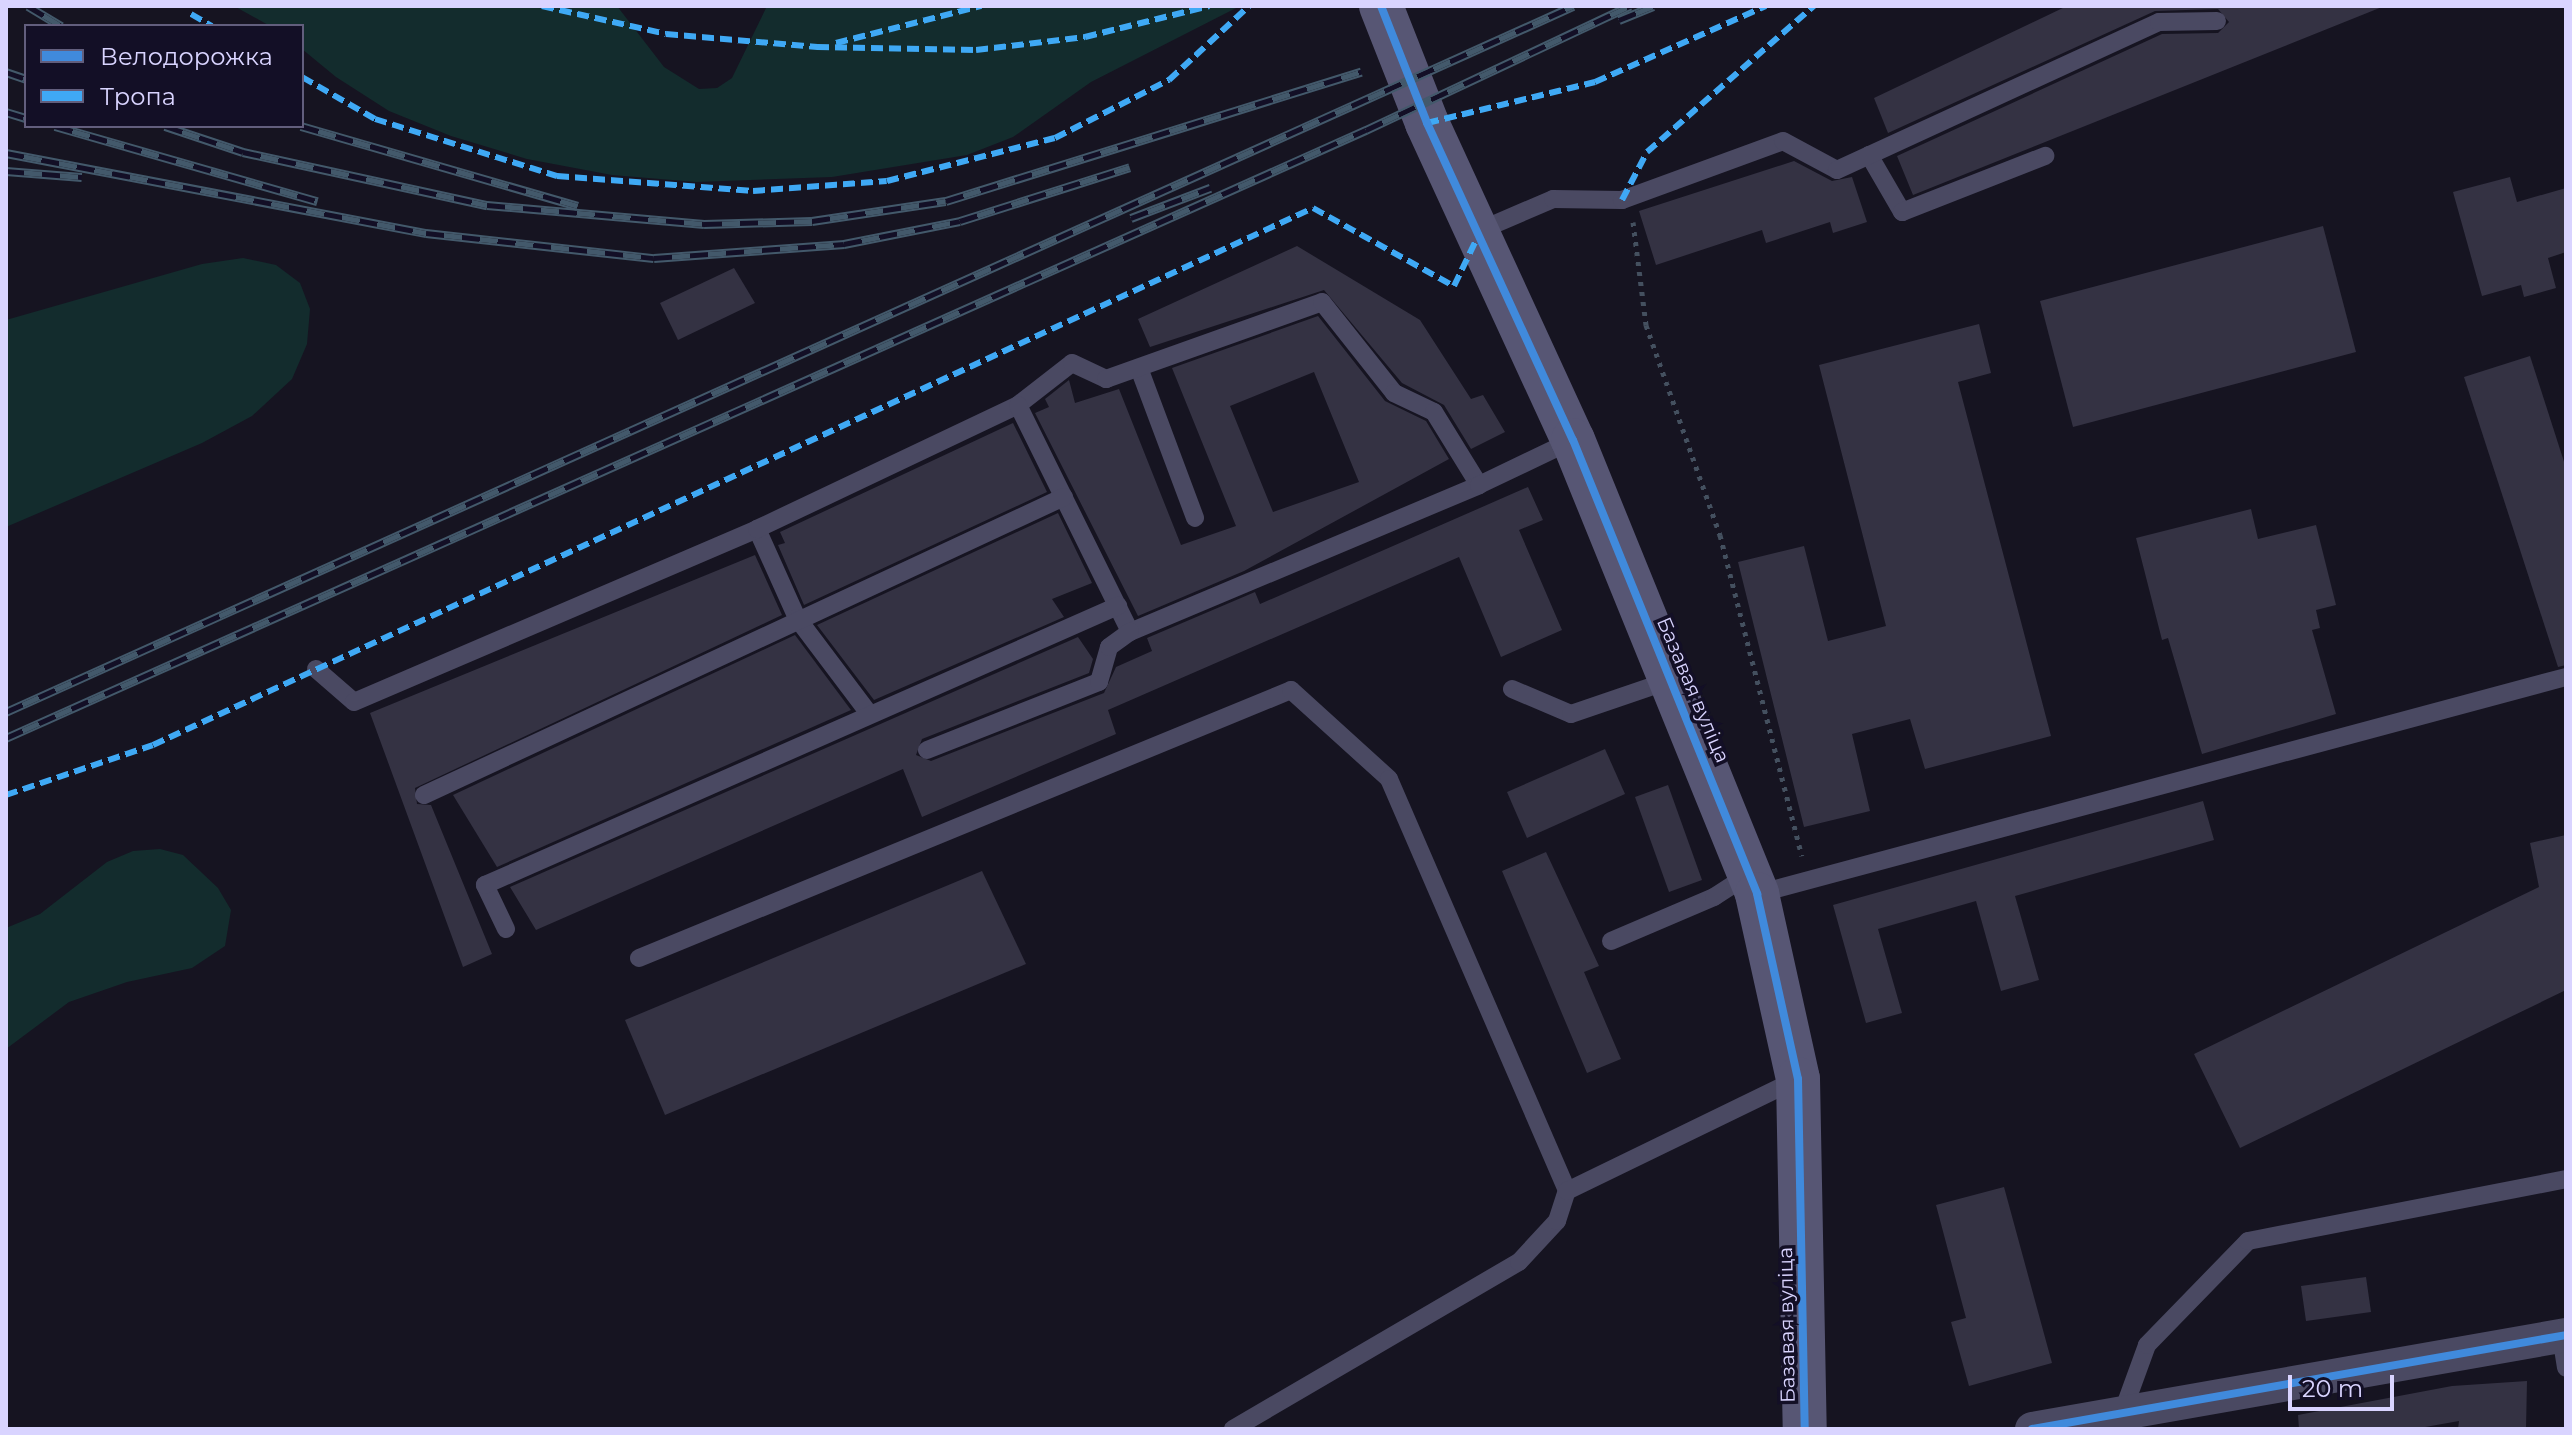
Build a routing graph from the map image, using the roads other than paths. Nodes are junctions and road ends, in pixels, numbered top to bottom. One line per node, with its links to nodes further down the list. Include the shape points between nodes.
1 (1381, 6): 5 (street, Базавая вуліца, via 1427,123)
2 (2217, 21): 3 (lane, via 2159,22)
3 (1869, 155): 4 (lane, via 1902,212); 5 (lane, via 1837,170 1783,141 1622,200 1553,199)
4 (2045, 156)
5 (1481, 230): 8 (street, Базавая вуліца)
6 (1139, 368): 7 (lane, via 1106,379 1072,363); 9 (lane, via 1322,302 1394,393 1434,412); 11 (lane)
7 (1018, 405): 10 (lane); 12 (lane)
8 (1573, 440): 9 (lane); 18 (street, Базавая вуліца)
9 (1479, 485): 15 (lane)
10 (1064, 497): 13 (lane); 14 (lane)
11 (1195, 518)
12 (757, 529): 14 (lane); 16 (lane, via 354,702)
13 (1118, 606): 15 (lane); 20 (lane)
14 (797, 618): 20 (lane); 22 (lane)
15 (1130, 632): 21 (lane, via 1109,647 1099,682)
16 (316, 669)
17 (2566, 677): 23 (lane, via 1808,876)
18 (1673, 679): 19 (lane, via 1571,714); 23 (street, Базавая вуліца)
19 (1512, 689)
20 (870, 715): 24 (lane, via 485,885)
21 (927, 750)
22 (424, 795)
23 (1754, 883): 25 (lane); 27 (street, Базавая вуліца)
24 (506, 929)
25 (1611, 941)
26 (639, 958): 29 (lane, via 1291,690 1389,779)
27 (1798, 1079): 29 (lane); 33 (street, Базавая вуліца)
28 (2566, 1179): 31 (lane, via 2248,1241 2147,1345)
29 (1567, 1191): 32 (lane, via 1557,1221 1519,1262)
30 (2564, 1347): 31 (street)
31 (2123, 1411): 34 (street)
32 (1233, 1429)
33 (1805, 1429)
34 (2032, 1429)

